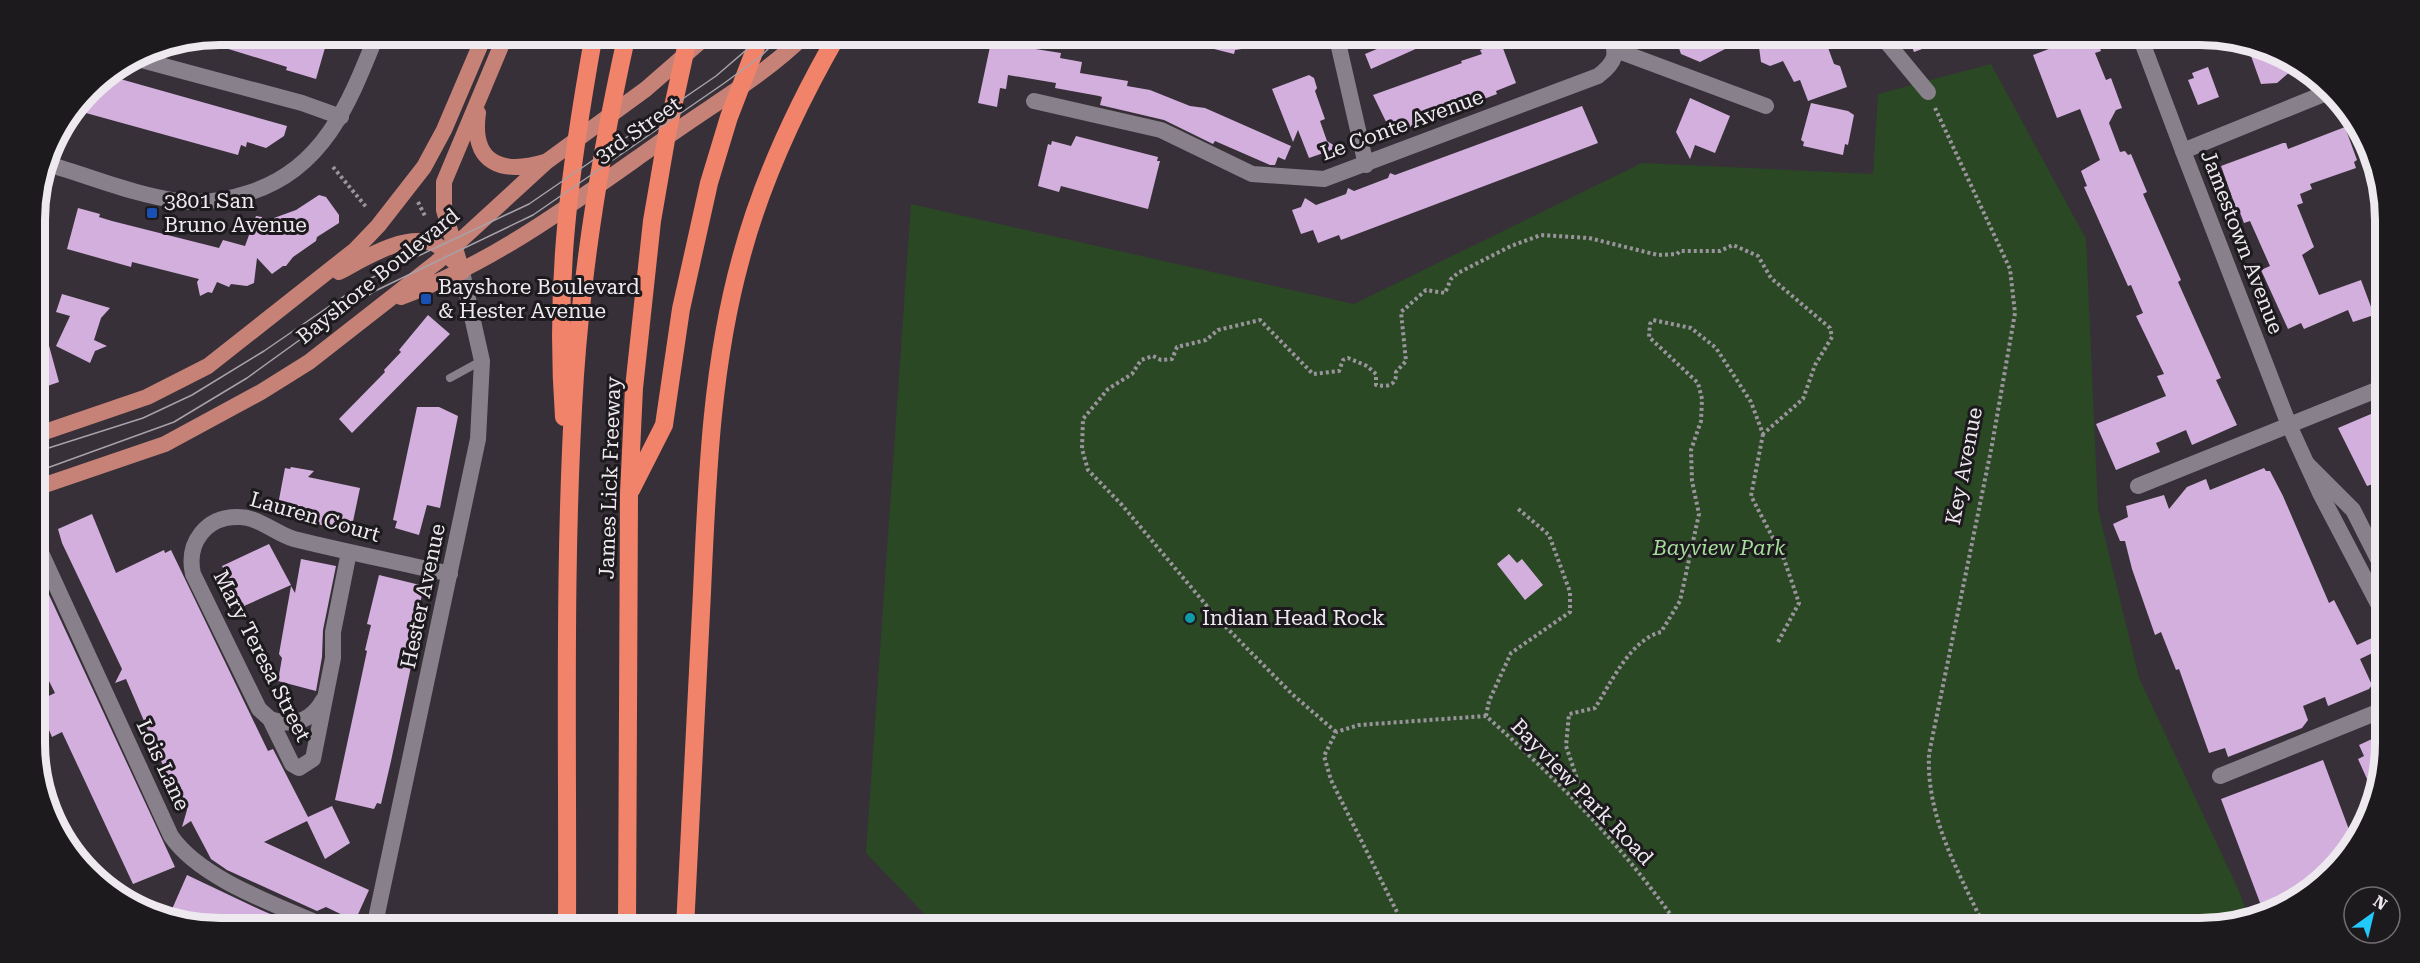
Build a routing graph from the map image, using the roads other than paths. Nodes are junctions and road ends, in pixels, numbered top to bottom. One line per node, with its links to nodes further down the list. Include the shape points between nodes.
1 (373, 45): 22 (street)
2 (480, 45): 29 (main road, Bayshore Boulevard, via 424,167 378,226)
3 (502, 45): 19 (main road)
4 (592, 45): 40 (highway, via 571,168 559,304)
5 (625, 45): 40 (highway, James Lick Freeway, via 586,268 575,374)
6 (686, 45): 39 (highway, James Lick Freeway, via 646,263)
7 (696, 45): 24 (main road, Bayshore Boulevard, via 646,89)
8 (757, 45): 39 (highway, via 709,183 681,309 664,425)
9 (794, 45): 28 (main road, 3rd Street, via 767,68 549,219)
10 (832, 45): 55 (highway, via 797,110 756,206 726,324 707,485)
11 (1339, 45): 25 (street)
12 (1614, 45): 15 (street)
13 (1889, 45): 17 (street)
14 (2143, 45): 23 (street, Jamestown Avenue)
15 (1616, 51): 21 (street); 25 (street, Le Conte Avenue, via 1611,66 1598,76)
16 (146, 61): 22 (street)
17 (1928, 92)
18 (2322, 95): 23 (street)
19 (480, 98): 24 (main road, via 475,134 478,147 487,158 508,167); 27 (main road, via 444,182)
20 (1034, 101): 25 (street, Le Conte Avenue, via 1161,130 1252,174 1324,179)
21 (1766, 106)
22 (341, 117): 26 (street, via 319,150 303,165 260,189 216,201 179,201)
23 (2183, 151): 34 (street, Jamestown Avenue)
24 (546, 162): 27 (main road, Bayshore Boulevard)
25 (1366, 165)
26 (53, 166)
27 (450, 249): 28 (main road); 29 (main road, via 432,243 402,244); 30 (main road, Bayshore Boulevard)
28 (462, 272): 30 (main road, 3rd Street); 31 (street, Hester Avenue)
29 (309, 287): 35 (main road, Bayshore Boulevard, via 208,366 112,410)
30 (386, 303): 37 (main road, Bayshore Boulevard, via 309,362 195,429 128,458)
31 (482, 361): 32 (lane); 45 (street, Hester Avenue, via 478,439)
32 (450, 378)
33 (2375, 391): 34 (street)
34 (2289, 425): 36 (street, Jamestown Avenue); 38 (street)
35 (45, 432)
36 (2307, 464): 43 (street, Jamestown Avenue, via 2353,510); 46 (street, Jamestown Avenue)
37 (45, 485)
38 (2138, 486)
39 (629, 494): 54 (highway, James Lick Freeway)
40 (570, 502): 53 (highway, James Lick Freeway)
41 (204, 530): 42 (street, Lauren Court, via 238,517 291,538); 49 (street, Mary Teresa Street, via 191,550 194,574 259,709)
42 (349, 552): 45 (street, Lauren Court); 47 (street, via 333,632)
43 (2375, 553)
44 (45, 561): 51 (street, Lois Lane, via 171,836 182,852 210,873)
45 (450, 574): 52 (street, Hester Avenue)
46 (2375, 597)
47 (326, 694): 49 (street, via 312,716 299,722 283,724); 49 (street, Mary Teresa Street, via 313,759 299,768 292,764)
48 (2375, 713): 50 (street)
49 (270, 719)
50 (2220, 776)
51 (308, 918)
52 (376, 918)
53 (567, 918)
54 (627, 918)
55 (685, 918)

